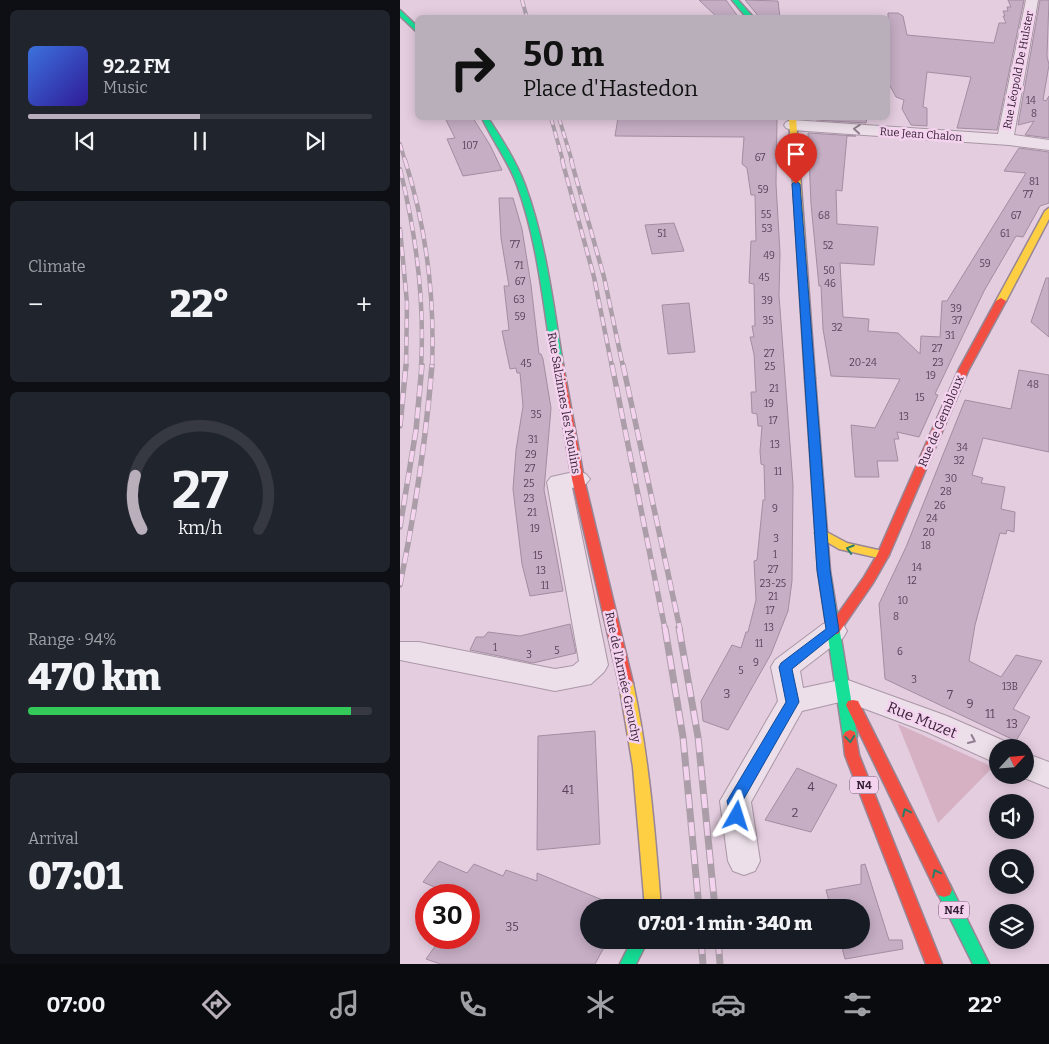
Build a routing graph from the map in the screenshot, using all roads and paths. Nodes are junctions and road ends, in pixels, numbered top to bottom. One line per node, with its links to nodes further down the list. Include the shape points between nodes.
1 (735, 0): 4 (main road)
2 (1032, 0): 8 (street, Rue Léopold De Hulster, via 1006,135)
3 (400, 12): 5 (main road)
4 (748, 15)
5 (415, 28)
6 (486, 120): 11 (main road, Rue Salzinnes les Moulins, via 526,192)
7 (792, 121): 8 (street, Rue Jean Chalon, one-way to 7); 12 (main road, N4)
8 (1009, 140): 9 (street, Rue Jean Chalon)
9 (1049, 145)
10 (1049, 211): 13 (main road, Rue de Gembloux, via 964,369)
11 (578, 479): 15 (street, Rue Salzinnes les Moulins, via 559,482 594,665 581,676 556,680); 22 (main road, Rue de l'Armée Grouchy, via 635,722)
12 (821, 533): 13 (main road, one-way to 12, via 835,545); 14 (main road, N4)
13 (883, 555): 14 (main road, Rue de Gembloux)
14 (833, 631): 16 (main road, N4); 17 (street, via 785,667)
15 (405, 651)
16 (845, 690): 17 (street); 18 (street, Rue Muzet, one-way to 18, via 937,724); 23 (main road, N4, one-way to 23, via 852,754); 28 (main road, N4f, one-way to 16)
17 (792, 702): 21 (street, via 734,801)
18 (989, 748)
19 (1034, 769): 20 (street)
20 (1049, 776)
21 (744, 861)
22 (652, 899)
23 (913, 906): 25 (main road, N4); 27 (main road)
24 (636, 949): 26 (main road)
25 (916, 954)
26 (628, 964)
27 (934, 964)
28 (981, 964)

